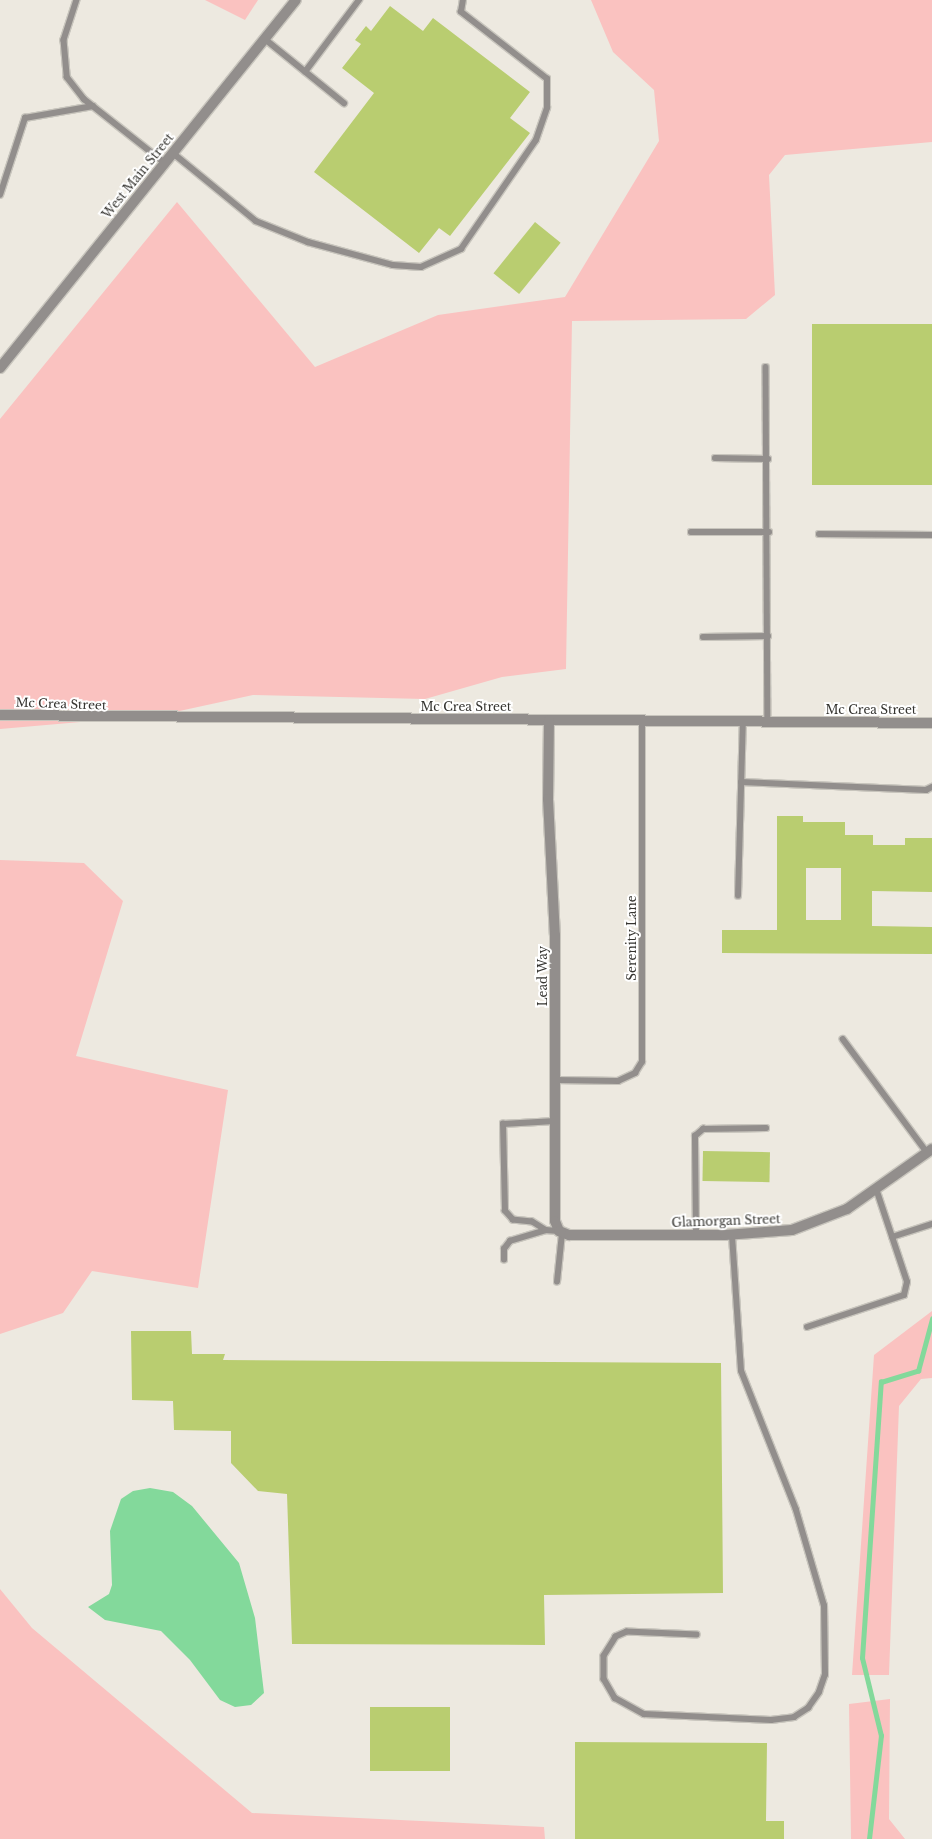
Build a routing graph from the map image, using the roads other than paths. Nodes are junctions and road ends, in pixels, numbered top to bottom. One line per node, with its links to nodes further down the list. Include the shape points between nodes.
1 (77, 0): 8 (lane, via 64,40 63,65 74,89)
2 (296, 0): 5 (street, West Main Street)
3 (359, 0): 6 (lane)
4 (463, 0): 9 (lane, via 461,12 547,79 547,108 536,140 461,249 421,267 393,266 308,242 256,221)
5 (265, 39): 6 (lane); 9 (street, West Main Street)
6 (305, 72): 7 (lane)
7 (344, 103)
8 (93, 106): 10 (lane); 11 (lane, via 25,118)
9 (173, 153): 10 (street, West Main Street)
10 (165, 163): 13 (street, West Main Street)
11 (0, 195)
12 (766, 367): 15 (lane)
13 (0, 368)
14 (715, 458): 15 (lane)
15 (768, 459): 17 (lane)
16 (691, 532): 17 (lane)
17 (769, 532): 20 (lane)
18 (819, 534): 19 (lane)
19 (932, 535)
20 (768, 636): 21 (lane); 26 (lane)
21 (702, 637)
22 (0, 715): 23 (street, Mc Crea Street)
23 (549, 720): 24 (street, Mc Crea Street); 32 (street, Lead Way)
24 (642, 720): 25 (street, Mc Crea Street); 32 (lane, Serenity Lane, via 642,1062 635,1073 618,1081)
25 (743, 721): 26 (street, Mc Crea Street); 28 (lane)
26 (768, 721): 27 (street, Mc Crea Street)
27 (932, 723)
28 (741, 782): 29 (lane, via 926,790); 30 (lane)
29 (932, 787)
30 (738, 896)
31 (843, 1038): 35 (lane)
32 (555, 1080): 33 (street, Lead Way)
33 (555, 1121): 38 (lane, via 503,1124 505,1211 513,1220 532,1222); 39 (street, Lead Way, via 554,1222)
34 (766, 1128): 40 (lane, via 702,1129 695,1136)
35 (930, 1151): 36 (street, Glamorgan Street)
36 (876, 1189): 41 (street, Glamorgan Street, via 847,1209 813,1224 778,1232); 42 (lane)
37 (932, 1224): 42 (lane)
38 (545, 1230): 39 (lane); 43 (lane, via 510,1241 504,1249)
39 (561, 1232): 40 (street, Glamorgan Street); 44 (lane)
40 (696, 1235): 41 (street, Glamorgan Street)
41 (732, 1235): 46 (lane, via 741,1372 796,1510 824,1606 825,1675 819,1692 808,1708 794,1717 772,1720 644,1714 615,1698 604,1679 604,1656 610,1641 627,1632)
42 (892, 1237): 45 (lane, via 907,1282 904,1295)
43 (504, 1260)
44 (556, 1282)
45 (807, 1327)
46 (697, 1635)

